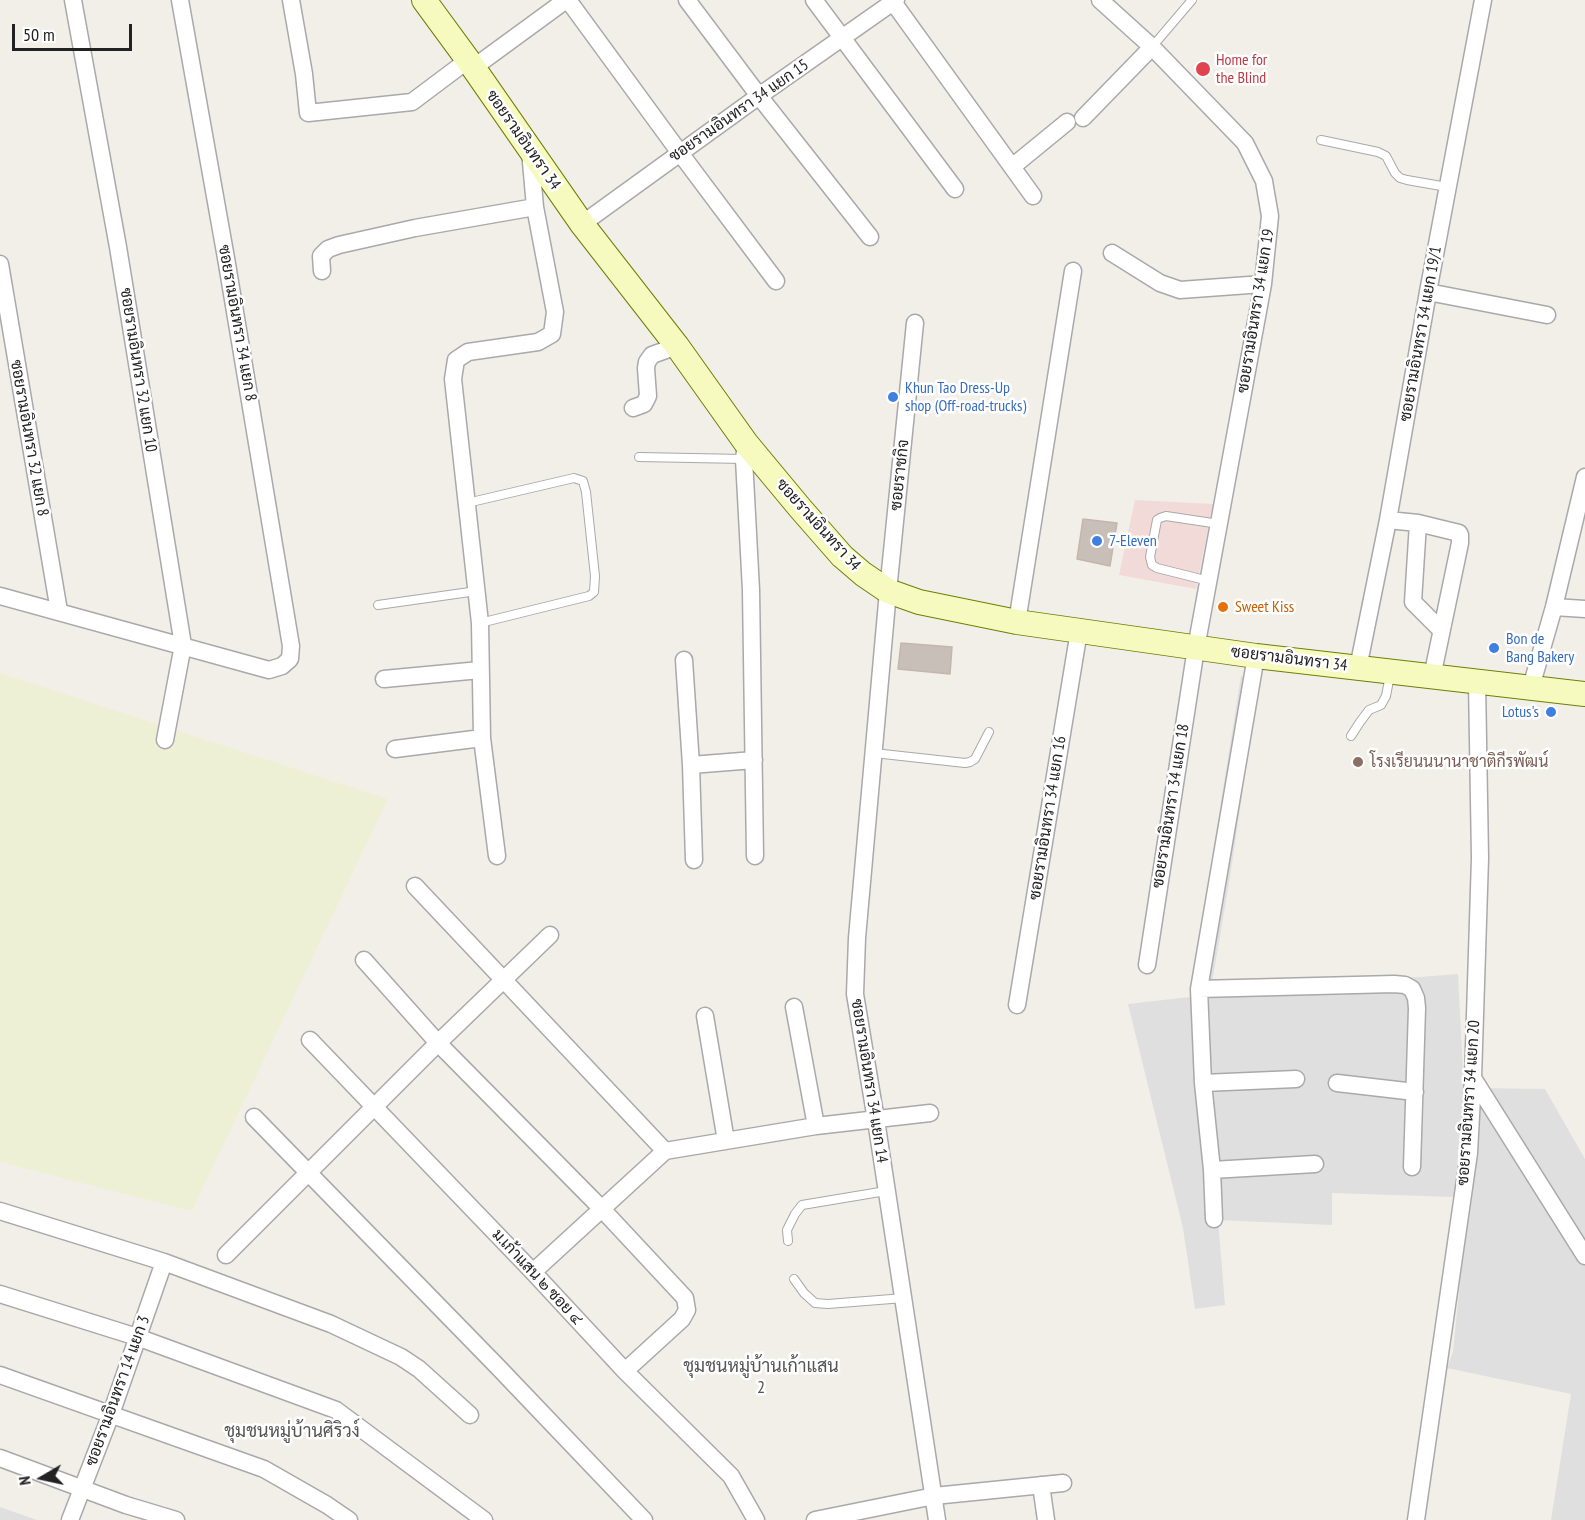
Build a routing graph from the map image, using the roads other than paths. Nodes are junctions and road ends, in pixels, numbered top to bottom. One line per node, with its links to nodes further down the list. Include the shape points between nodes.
1 (73, 0): 56 (street, ซอยรามอินทรา 32 แยก 10)
2 (180, 0): 56 (street, ซอยรามอินทรา 34 แยก 8, via 291,646 290,659 269,670)
3 (291, 0): 14 (street, via 308,113 412,102)
4 (424, 0): 14 (street, ซอยรามอินทรา 34)
5 (567, 0): 14 (street); 18 (street)
6 (687, 0): 15 (street)
7 (814, 0): 12 (street)
8 (1100, 0): 13 (street, ซอยรามอินทรา 34 แยก 19)
9 (1192, 0): 13 (lane)
10 (1484, 0): 20 (street, ซอยรามอินทรา 34 แยก 19/1)
11 (894, 1): 12 (street, ซอยรามอินทรา 34 แยก 15); 19 (street)
12 (842, 38): 15 (street, ซอยรามอินทรา 34 แยก 15); 21 (street)
13 (1152, 46): 19 (street, via 1075,120); 31 (street, ซอยรามอินทรา 34 แยก 19, via 1245,144 1264,181 1270,216)
14 (470, 64): 17 (street, ซอยรามอินทรา 34)
15 (759, 96): 18 (street, ซอยรามอินทรา 34 แยก 15); 25 (street)
16 (1321, 140): 20 (lane, via 1378,152 1386,156 1400,178)
17 (530, 150): 23 (street); 24 (street, ซอยรามอินทรา 34)
18 (680, 153): 24 (street, ซอยรามอินทรา 34 แยก 15); 30 (street)
19 (1012, 167): 22 (street)
20 (1447, 187): 32 (street, ซอยรามอินทรา 34 แยก 19/1)
21 (955, 189)
22 (1032, 195)
23 (535, 207): 28 (street, via 339,245 321,256); 40 (street, via 555,312 552,334 537,342 468,352 456,360 453,378)
24 (582, 224): 35 (street, ซอยรามอินทรา 34)
25 (870, 237)
26 (1112, 254): 31 (street, via 1179,290)
27 (0, 264): 51 (street, ซอยรามอินทรา 32 แยก 8)
28 (322, 271)
29 (1073, 271): 52 (street)
30 (776, 281)
31 (1263, 284): 43 (street, ซอยรามอินทรา 34 แยก 19)
32 (1428, 292): 33 (street); 41 (street, ซอยรามอินทรา 34 แยก 19/1)
33 (1547, 315)
34 (915, 323): 46 (street, ซอยราชกิจ)
35 (677, 346): 36 (street, via 652,355 647,362 648,396 644,404); 37 (street, ซอยรามอินทรา 34)
36 (633, 408)
37 (745, 451): 38 (lane); 46 (street, ซอยรามอินทรา 34, via 842,556); 74 (street)
38 (639, 457)
39 (1585, 477): 49 (street)
40 (467, 502): 45 (street); 53 (lane, via 574,478 584,481 586,492 594,592)
41 (1389, 520): 42 (street); 60 (street, ซอยรามอินทรา 34 แยก 19/1)
42 (1418, 523): 54 (street, via 1413,602); 54 (street, via 1460,535)
43 (1220, 524): 44 (street, ซอยรามอินทรา 34 แยก 19); 44 (lane, via 1163,516 1157,520 1152,565)
44 (1209, 581): 57 (street, ซอยรามอินทรา 34 แยก 19)
45 (477, 591): 48 (lane); 53 (street)
46 (888, 591): 52 (street, ซอยรามอินทรา 34, via 919,602); 73 (street, ซอยรามอินทรา 34 แยก 14)
47 (0, 596): 51 (street)
48 (378, 605)
49 (1554, 607): 50 (street); 66 (street)
50 (1585, 609)
51 (59, 611): 56 (street)
52 (1017, 622): 55 (street, ซอยรามอินทรา 34)
53 (480, 623): 61 (street)
54 (1441, 630): 63 (street)
55 (1079, 631): 57 (street, ซอยรามอินทรา 34); 85 (street, ซอยรามอินทรา 34 แยก 16)
56 (183, 645): 71 (street, ซอยรามอินทรา 32 แยก 10)
57 (1196, 648): 58 (street, ซอยรามอินทรา 34); 82 (street, ซอยรามอินทรา 34 แยก 18)
58 (1256, 656): 60 (street, ซอยรามอินทรา 34); 84 (street)
59 (684, 660): 75 (street)
60 (1359, 668): 62 (street, ซอยรามอินทรา 34)
61 (480, 670): 64 (street); 70 (street)
62 (1390, 671): 63 (street, ซอยรามอินทรา 34); 69 (lane, via 1386,696 1380,705 1369,710)
63 (1432, 677): 65 (street, ซอยรามอินทรา 34)
64 (384, 679)
65 (1477, 682): 66 (street, ซอยรามอินทรา 34); 90 (street, ซอยรามอินทรา 34 แยก 20, via 1480,858)
66 (1531, 687): 67 (street, ซอยรามอินทรา 34)
67 (1585, 694)
68 (989, 732): 73 (lane, via 975,759 965,763)
69 (1351, 736)
70 (482, 738): 72 (street); 76 (street)
71 (165, 740)
72 (394, 749)
73 (874, 753): 98 (street, ซอยรามอินทรา 34 แยก 14, via 855,994)
74 (754, 760): 75 (street); 77 (street)
75 (691, 765): 78 (street)
76 (497, 856)
77 (755, 856)
78 (694, 860)
79 (415, 886): 83 (street)
80 (550, 935): 83 (street)
81 (364, 960): 89 (street)
82 (1147, 965)
83 (504, 979): 89 (street); 101 (street)
84 (1199, 989): 92 (street); 94 (street, via 1405,985 1412,989 1417,1008)
85 (1017, 1005)
86 (794, 1007): 99 (street)
87 (705, 1016): 100 (street)
88 (310, 1040): 95 (street, ม.เก้าแสน ๒ ซอย ๔)
89 (438, 1042): 95 (street); 107 (street)
90 (1473, 1078): 112 (street); 138 (street, ซอยรามอินทรา 34 แยก 20, via 1469,1153)
91 (1296, 1079): 92 (street)
92 (1203, 1083): 104 (street)
93 (1337, 1083): 94 (street)
94 (1415, 1092): 103 (street)
95 (375, 1108): 105 (street); 114 (street, ม.เก้าแสน ๒ ซอย ๔)
96 (930, 1113): 98 (street)
97 (254, 1117): 105 (street)
98 (876, 1120): 99 (street); 106 (street, ซอยรามอินทรา 34 แยก 14)
99 (816, 1126): 100 (street)
100 (726, 1141): 101 (street)
101 (665, 1150): 107 (street)
102 (1315, 1164): 104 (street)
103 (1412, 1167)
104 (1212, 1170): 109 (street)
105 (309, 1173): 111 (street); 133 (street)
106 (886, 1191): 110 (lane, via 802,1205 787,1230); 117 (street, ซอยรามอินทรา 34 แยก 14)
107 (601, 1208): 114 (street); 119 (street, via 685,1298 687,1310)
108 (0, 1211): 113 (street)
109 (1214, 1219)
110 (788, 1241)
111 (226, 1255)
112 (1585, 1256)
113 (164, 1262): 118 (street, ซอยรามอินทรา 14 แยก 3); 122 (street, via 331,1324 401,1357)
114 (532, 1272): 119 (street, ม.เก้าแสน ๒ ซอย ๔)
115 (794, 1279): 117 (lane, via 815,1303)
116 (0, 1294): 118 (street)
117 (904, 1298): 127 (street, ซอยรามอินทรา 34 แยก 14)
118 (137, 1338): 121 (street, ซอยรามอินทรา 14 แยก 3); 132 (street, via 336,1410)
119 (625, 1371): 134 (street, ม.เก้าแสน ๒ ซอย ๔, via 731,1476)
120 (0, 1375): 121 (street)
121 (111, 1414): 126 (street, ซอยรามอินทรา 14 แยก 3); 131 (street, via 264,1469)
122 (470, 1415)
123 (0, 1458): 126 (street)
124 (1063, 1483): 125 (street)
125 (1041, 1485): 127 (street); 137 (street)
126 (83, 1488): 129 (street, ซอยรามอินทรา 14 แยก 3); 130 (street)
127 (934, 1496): 128 (street); 136 (street, ซอยรามอินทรา 34 แยก 14)
128 (836, 1518): 135 (street)
129 (70, 1520)
130 (176, 1520)
131 (349, 1520)
132 (484, 1520)
133 (644, 1520)
134 (756, 1520)
135 (814, 1520)
136 (938, 1520)
137 (1046, 1520)
138 (1416, 1520)

